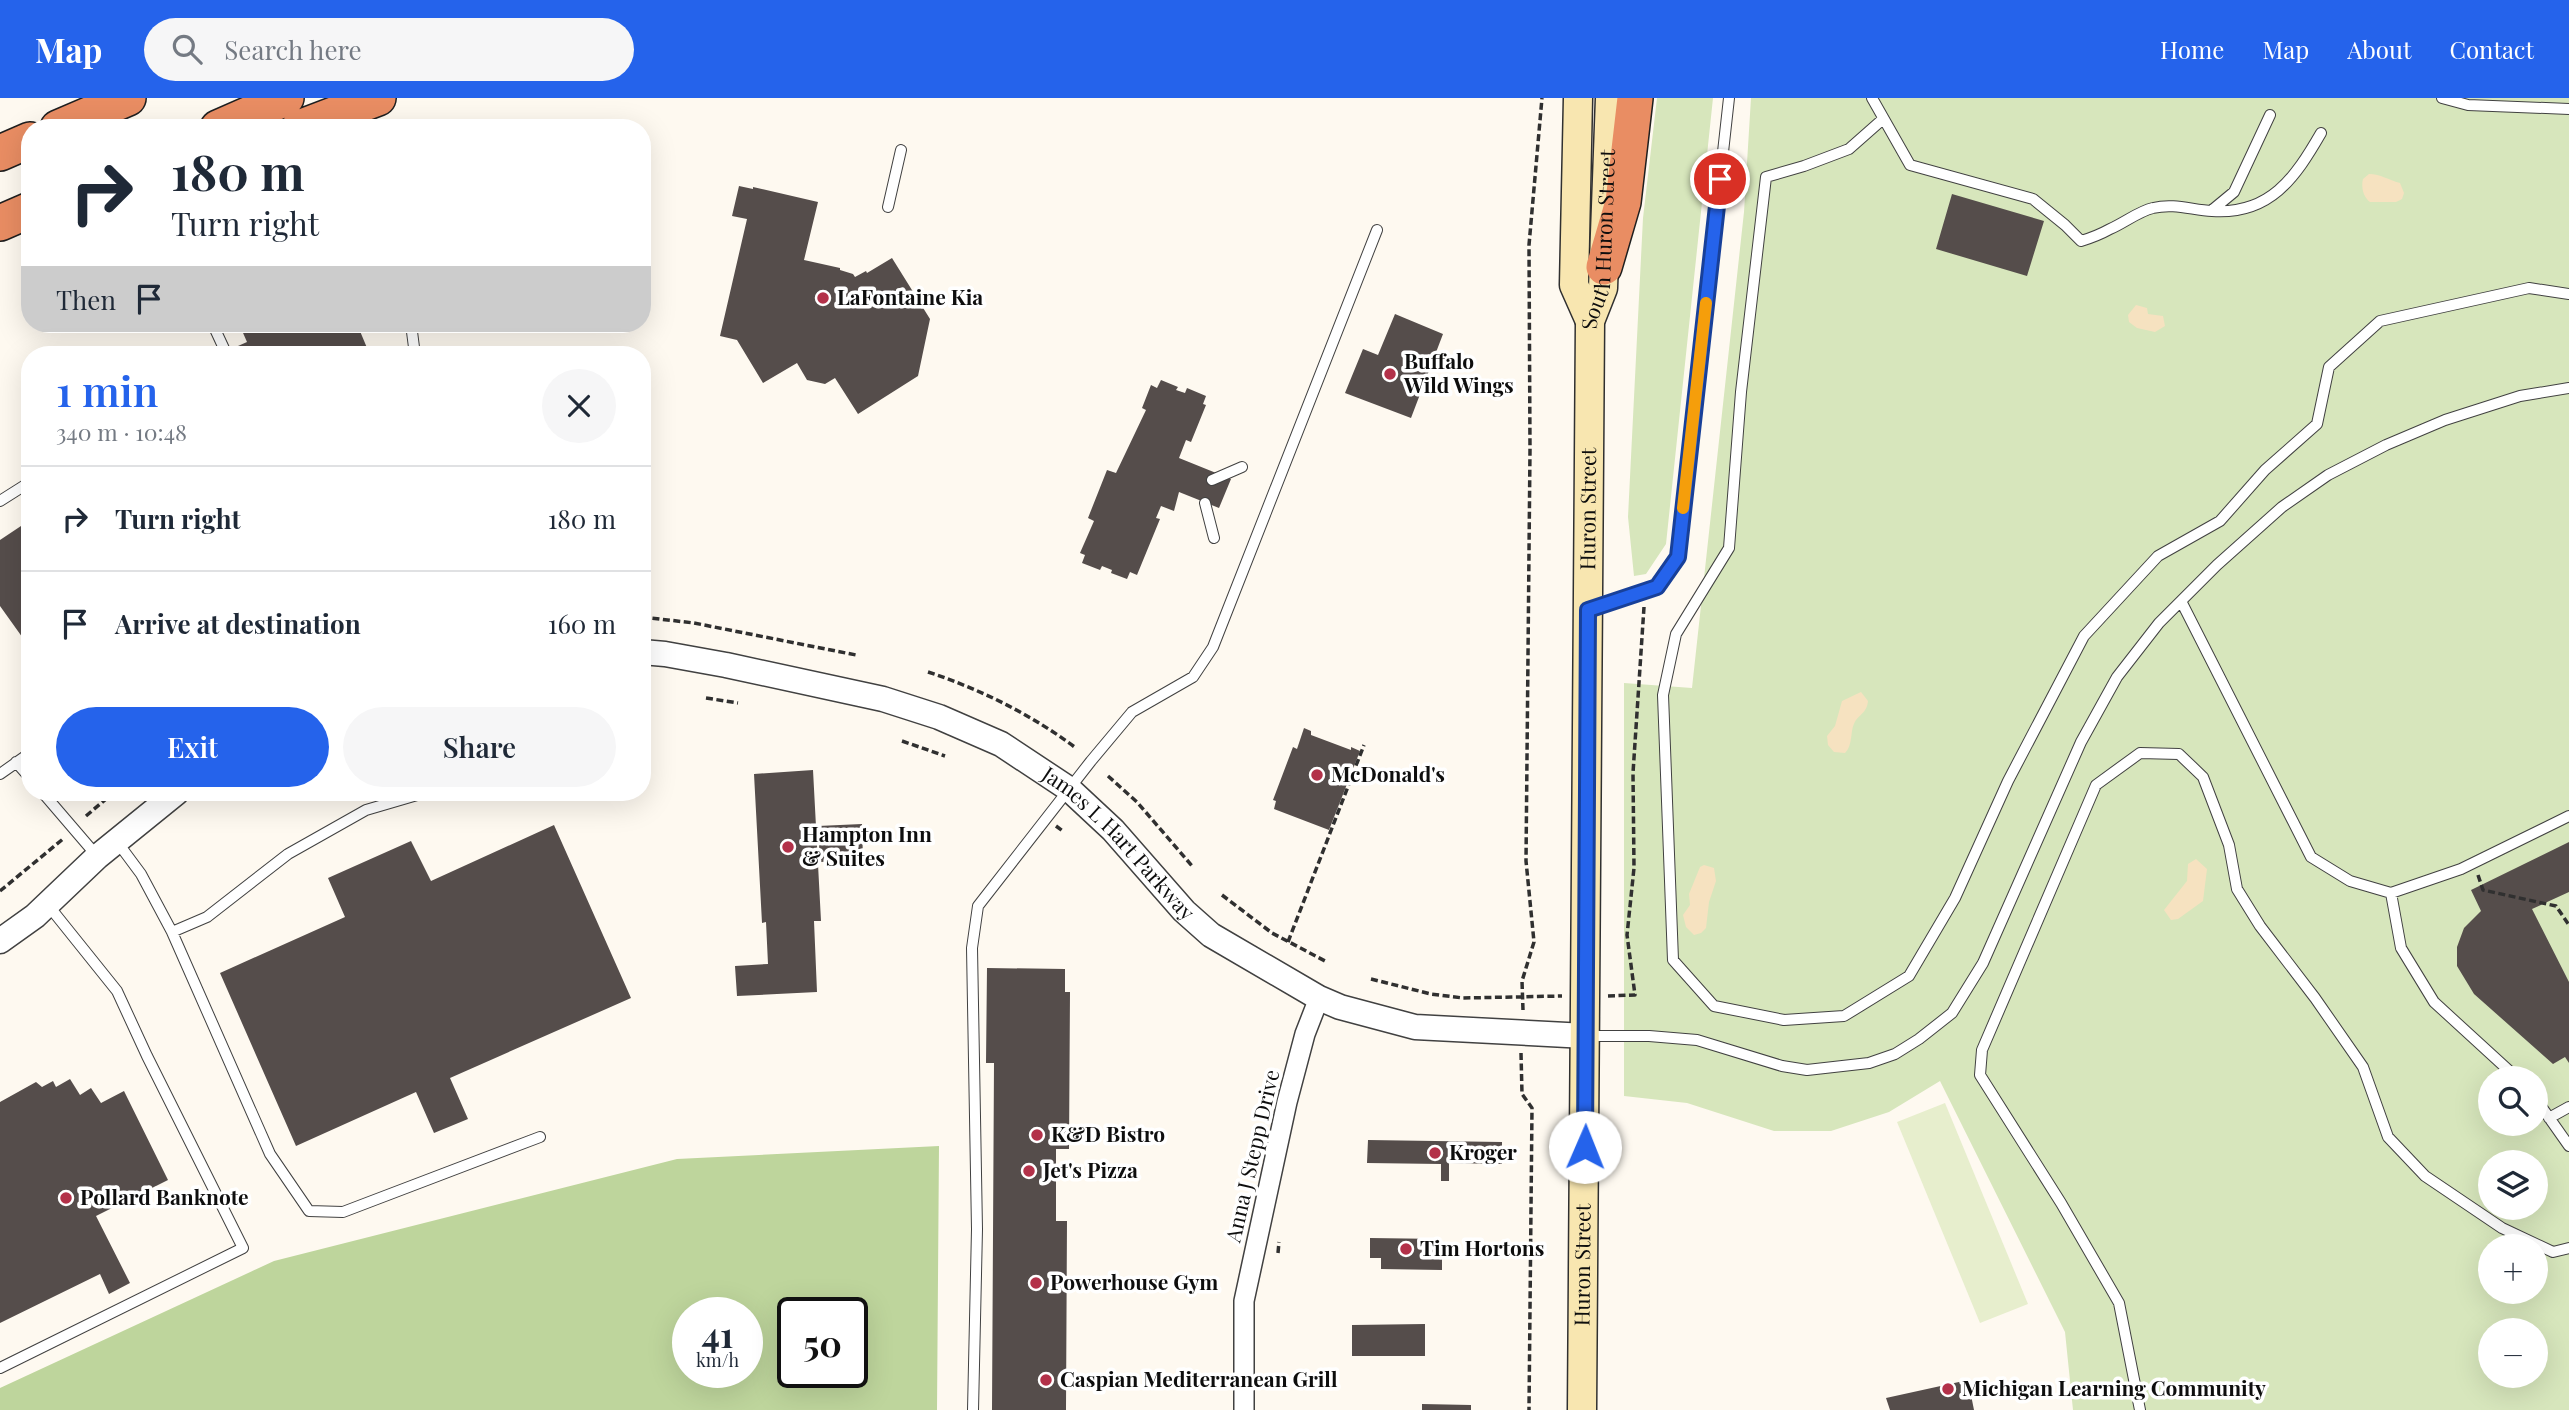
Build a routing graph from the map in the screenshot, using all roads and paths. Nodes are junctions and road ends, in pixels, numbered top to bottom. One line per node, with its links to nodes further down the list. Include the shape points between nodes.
1 (128, 98): 13 (highway)
2 (286, 98): 14 (highway)
3 (377, 98): 15 (highway)
4 (1542, 98): 79 (path, via 1529,245 1526,860 1534,942 1522,981)
5 (1578, 98): 29 (main road, South Huron Street, via 1574,285)
6 (1610, 98): 27 (main road, South Huron Street)
7 (1635, 98): 27 (highway, via 1623,202)
8 (1729, 98): 37 (lane, via 1678,557 1657,587)
9 (1872, 98): 16 (lane)
10 (2442, 98): 11 (lane, via 2468,105)
11 (2569, 109)
12 (2270, 115): 22 (lane, via 2234,192)
13 (79, 119)
14 (238, 119)
15 (322, 119)
16 (1883, 119): 22 (lane, via 1910,166 2033,199 2081,241 2153,208); 28 (lane, via 1849,149 1766,177 1741,392 1729,548 1676,634 1663,695 1673,960 1714,1006 1784,1020 1844,1016 1909,976 1955,898 2008,781 2084,636 2158,556 2220,521 2265,470 2317,424 2329,367 2380,321 2529,288)
17 (2321, 133): 22 (lane, via 2299,170 2271,197 2244,210)
18 (21, 144): 20 (highway)
19 (901, 150): 21 (lane)
20 (0, 153)
21 (888, 207)
22 (2211, 211)
23 (21, 214): 25 (highway)
24 (21, 218): 25 (highway)
25 (0, 224)
26 (1377, 230): 55 (lane, via 1213,647 1193,677 1132,712)
27 (1604, 267): 29 (main road, South Huron Street, via 1603,288)
28 (2569, 294)
29 (1590, 321): 39 (main road, Huron Street)
30 (2569, 388): 38 (lane, via 2520,396 2445,420 2328,475 2283,507)
31 (1242, 467): 32 (lane)
32 (1212, 480)
33 (21, 488): 34 (lane)
34 (0, 501)
35 (1205, 502): 36 (lane)
36 (1214, 538)
37 (1646, 591): 39 (lane); 76 (path, via 1627,935 1635,995)
38 (2181, 601): 67 (lane, via 2311,857 2350,881); 81 (lane, via 2118,677 2081,742 1983,963 1952,1013 1919,1039 1870,1063 1807,1070 1697,1041)
39 (1588, 610): 81 (main road, Huron Street)
40 (651, 618): 42 (path)
41 (651, 653): 55 (street, James L Hart Parkway, via 883,699 939,717 1001,744)
42 (856, 655)
43 (928, 671): 48 (path, via 994,698)
44 (706, 698): 45 (path)
45 (738, 703)
46 (902, 741): 49 (path)
47 (1364, 745): 73 (path)
48 (1076, 748)
49 (945, 756)
50 (21, 758): 51 (lane)
51 (16, 762): 52 (lane); 53 (lane)
52 (21, 768)
53 (0, 774)
54 (1108, 776): 65 (path)
55 (1069, 789): 78 (street, James L Hart Parkway, via 1211,936); 92 (lane, via 978,906 972,961 977,1201)
56 (52, 801): 63 (lane)
57 (104, 801): 60 (path)
58 (166, 801): 63 (street)
59 (397, 801): 71 (lane, via 366,810 288,854 207,916)
60 (86, 816)
61 (2569, 816): 64 (lane)
62 (63, 838): 66 (path)
63 (107, 849): 69 (street); 71 (lane, via 141,874)
64 (2474, 863): 67 (lane); 70 (path, via 2483,890 2556,906)
65 (1193, 867)
66 (0, 891)
67 (2391, 893): 83 (lane, via 2401,948 2434,1002)
68 (1222, 895): 73 (path)
69 (47, 904): 72 (street); 91 (lane, via 117,992 243,1248)
70 (2569, 925)
71 (172, 932): 86 (lane, via 270,1154 309,1211 343,1212)
72 (0, 941)
73 (1288, 942): 74 (path)
74 (1327, 962)
75 (1371, 979): 79 (path, via 1431,994)
76 (1629, 995)
77 (1538, 996): 79 (path)
78 (1319, 998): 81 (street, James L Hart Parkway, via 1415,1027); 93 (street, Anna J Stepp Drive, via 1287,1102 1244,1301)
79 (1523, 998): 80 (path)
80 (1524, 1005)
81 (1586, 1036): 95 (main road, Huron Street)
82 (1521, 1062): 94 (path, via 1522,1094 1532,1108)
83 (2504, 1066)
84 (2569, 1107): 85 (lane)
85 (2549, 1118): 87 (lane)
86 (540, 1137)
87 (2569, 1146)
88 (1279, 1242): 90 (path)
89 (2569, 1248): 96 (lane, via 2553,1252 2502,1228 2425,1176 2388,1137 2363,1067 2237,889 2229,845 2203,777 2179,754 2140,754 2096,785 1982,1050 1980,1076 2119,1303)
90 (1278, 1253)
91 (0, 1368)
92 (973, 1410)
93 (1244, 1410)
94 (1529, 1410)
95 (1583, 1410)
96 (2140, 1410)

